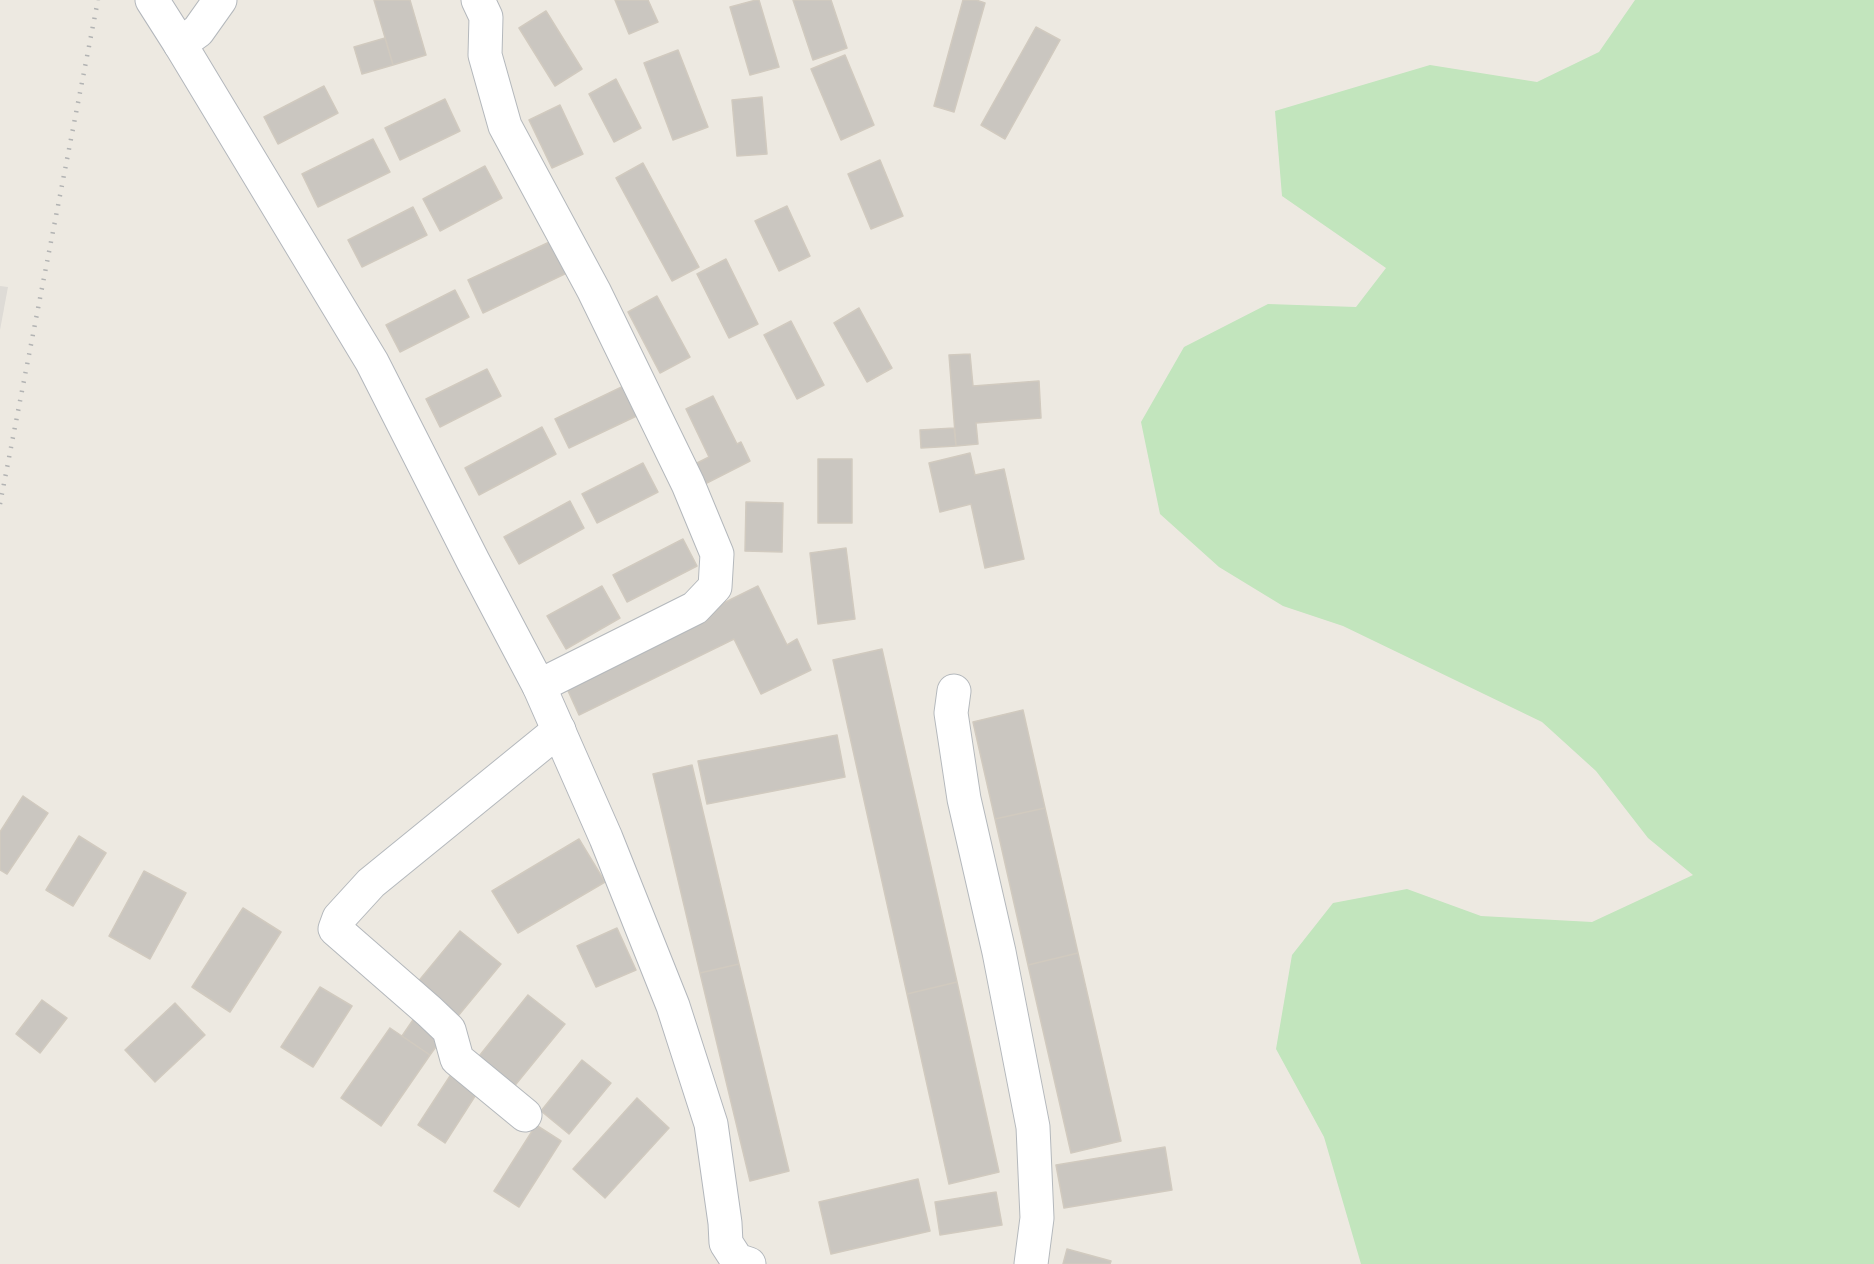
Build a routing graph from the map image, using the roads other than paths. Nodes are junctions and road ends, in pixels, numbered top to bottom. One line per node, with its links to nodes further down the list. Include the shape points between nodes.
1 (152, 0): 4 (street)
2 (220, 0): 4 (street, via 198,31)
3 (478, 0): 5 (street, via 486,17 485,56 505,126 594,291 688,484 717,554 715,586 695,608)
4 (180, 44): 5 (street, via 372,362)
5 (539, 686): 7 (street)
6 (954, 691): 10 (street, via 951,712 964,799 1033,1127 1037,1218)
7 (559, 730): 8 (street, via 371,883 339,918 335,929 449,1030 458,1059); 9 (street, via 673,1006 711,1124 726,1243 737,1260)
8 (525, 1115)
9 (749, 1264)
10 (1031, 1264)

